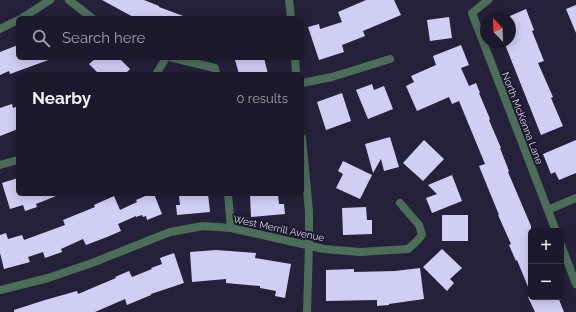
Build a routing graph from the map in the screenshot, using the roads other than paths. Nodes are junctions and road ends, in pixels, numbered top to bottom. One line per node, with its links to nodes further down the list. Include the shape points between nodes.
1 (50, 0): 5 (street)
2 (69, 0): 6 (street)
3 (289, 0): 7 (street)
4 (488, 0): 24 (street, North McKenna Lane, via 472,13)
5 (25, 16)
6 (89, 16)
7 (291, 16)
8 (16, 21): 9 (street)
9 (0, 29)
10 (390, 59): 17 (street, via 332,77)
11 (165, 60): 14 (street)
12 (182, 60): 15 (street, via 216,68)
13 (294, 60): 16 (street)
14 (157, 72)
15 (216, 72)
16 (296, 72)
17 (304, 83)
18 (304, 159): 27 (street)
19 (16, 161): 20 (street)
20 (0, 165)
21 (228, 196): 25 (street)
22 (576, 198): 24 (street)
23 (400, 203): 27 (street, West Merrill Avenue, via 419,225 422,235 408,248 360,252)
24 (548, 210): 26 (street, North McKenna Lane)
25 (231, 228): 27 (street, West Merrill Avenue); 30 (street, West Merrill Avenue, via 203,226 170,232 92,263 48,278)
26 (555, 228)
27 (309, 245): 31 (street)
28 (564, 253): 29 (street)
29 (576, 284)
30 (0, 290)
31 (307, 312)

